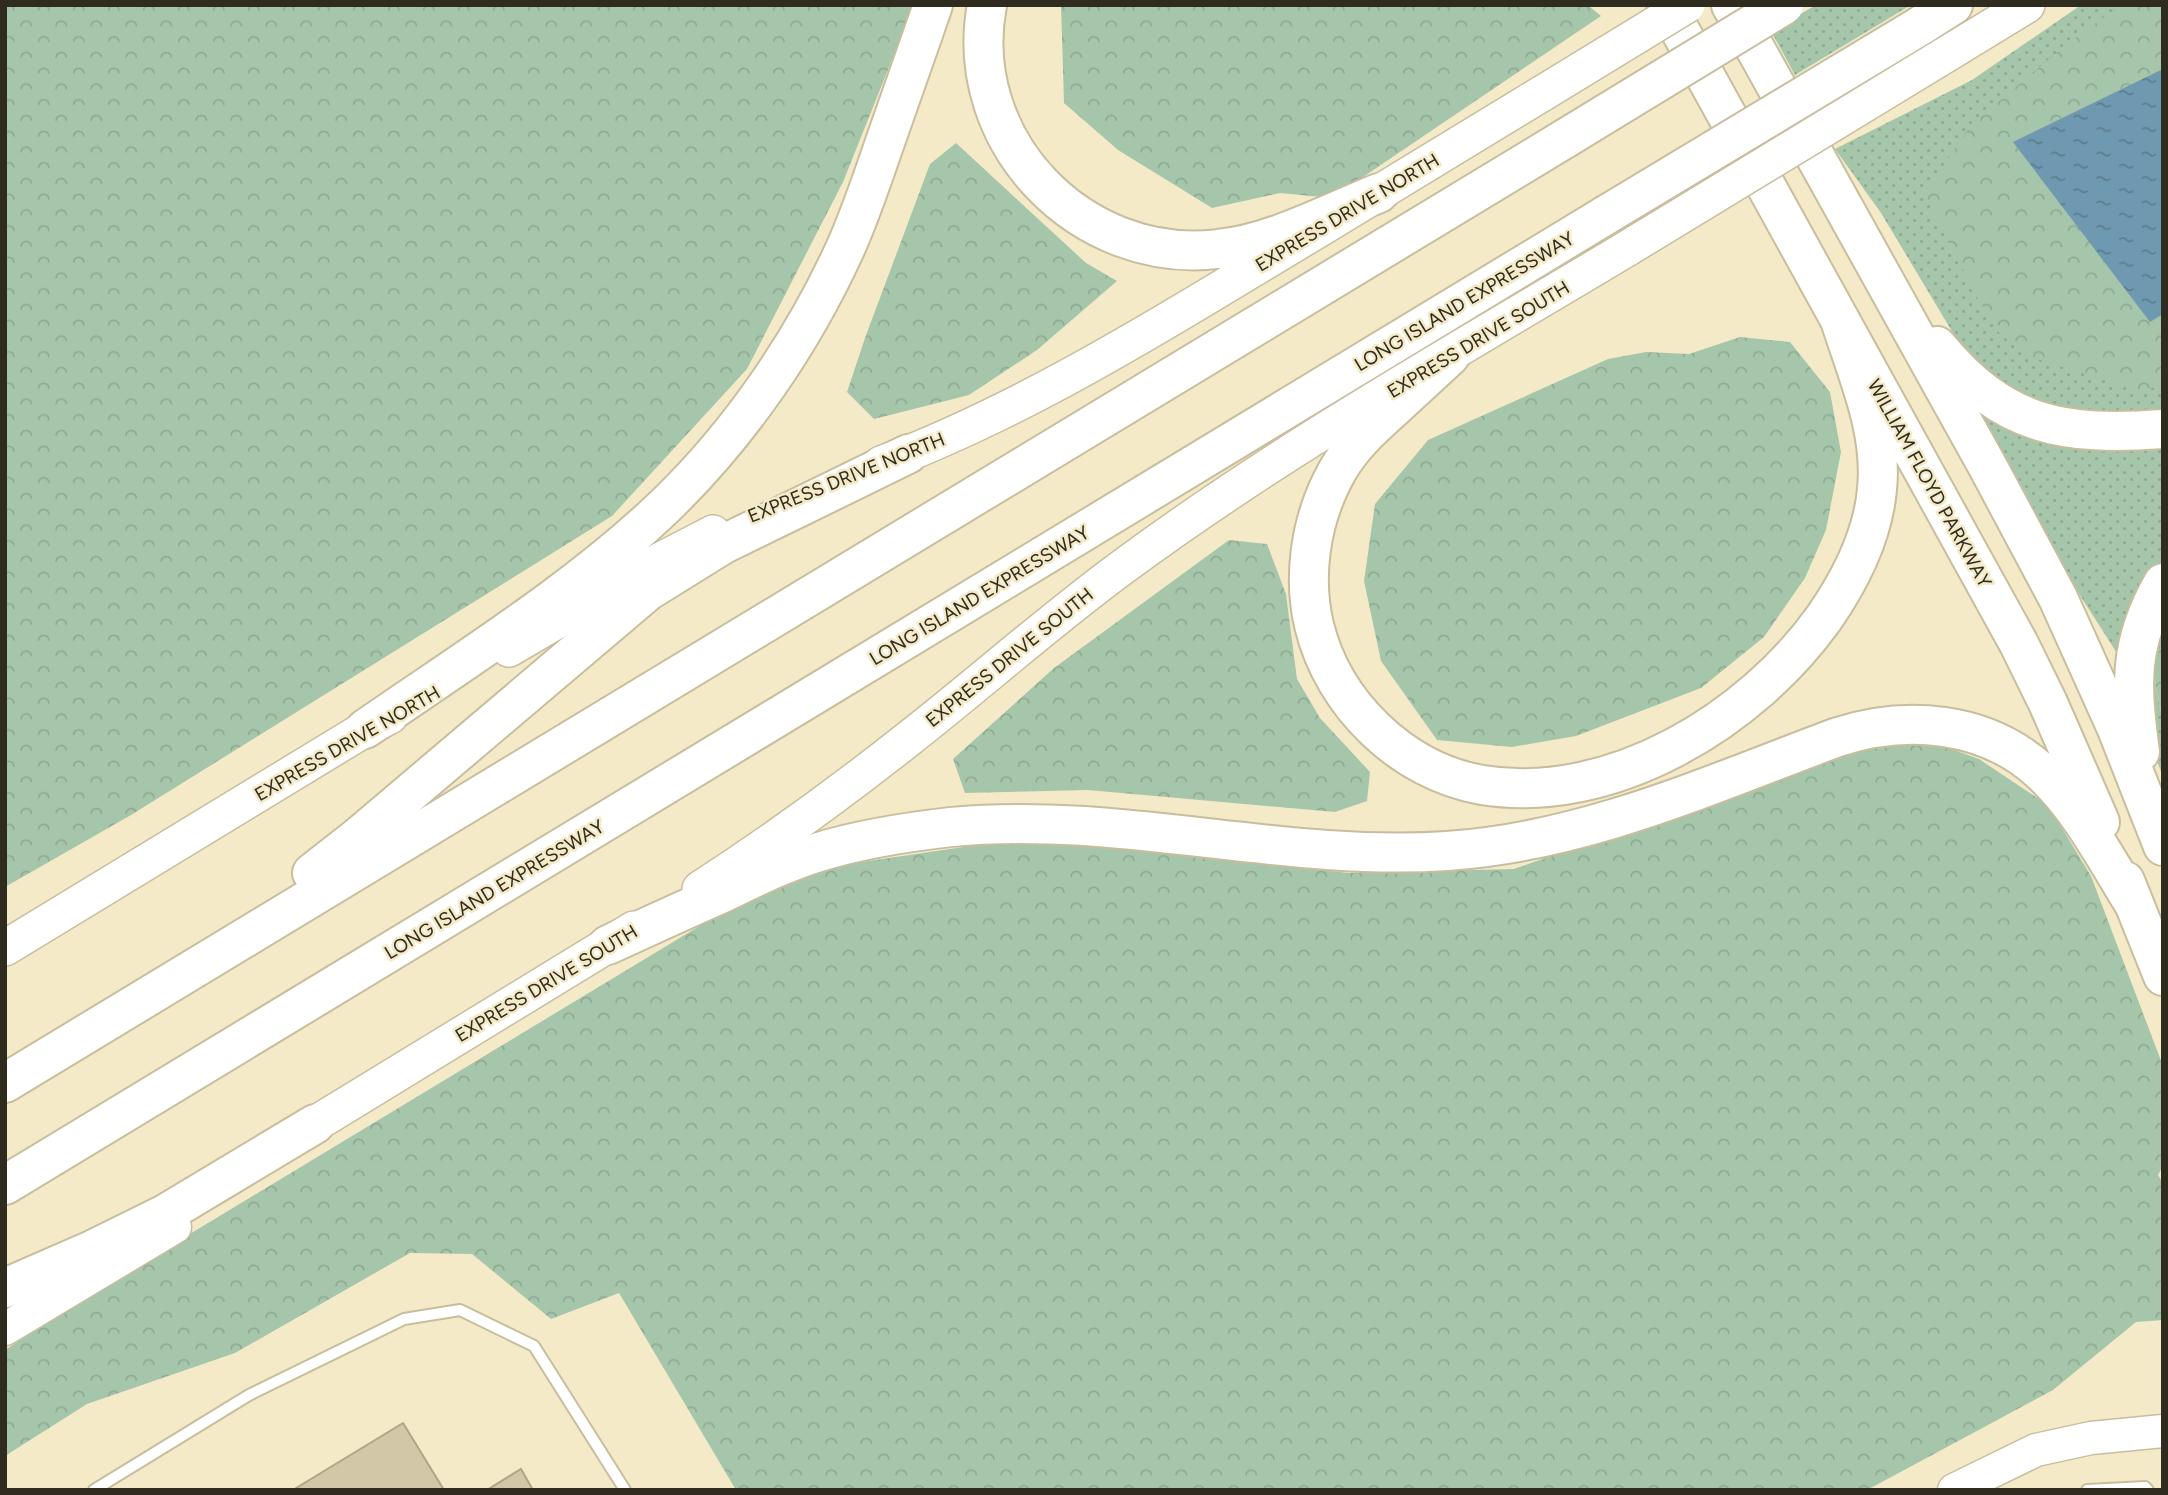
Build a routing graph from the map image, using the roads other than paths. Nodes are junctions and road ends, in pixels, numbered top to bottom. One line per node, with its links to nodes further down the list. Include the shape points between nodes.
1 (933, 5): 16 (highway, via 845,249 798,336 747,412 688,483 597,565)
2 (987, 5): 9 (highway, via 984,63 1003,129 1045,189 1101,229 1146,246 1217,250 1266,239)
3 (1666, 5): 11 (highway, WILLIAM FLOYD PARKWAY)
4 (1687, 5): 9 (main road, EXPRESS DRIVE NORTH, bridge)
5 (1731, 5): 10 (highway)
6 (1784, 5): 22 (highway, bridge)
7 (1953, 5): 26 (highway, LONG ISLAND EXPRESSWAY, bridge)
8 (2027, 5): 12 (main road, EXPRESS DRIVE SOUTH, bridge)
9 (1379, 193): 14 (main road, EXPRESS DRIVE NORTH, via 1111,354)
10 (1887, 286): 13 (highway, via 1956,369 2008,408 2077,430); 17 (highway, via 2058,598)
11 (1840, 320): 12 (highway, via 1873,426 1878,469 1875,505 1862,551 1835,602 1758,691 1691,739 1637,764 1580,781 1532,788 1457,779 1411,758 1388,741 1349,699 1314,626 1310,553 1332,480 1362,437); 19 (highway, WILLIAM FLOYD PARKWAY, via 2019,644)
12 (1450, 356): 20 (main road, EXPRESS DRIVE SOUTH, via 1325,430 1178,527 819,808)
13 (2163, 429)
14 (908, 454): 16 (main road, EXPRESS DRIVE NORTH, via 705,536); 22 (highway, via 722,545 648,591 358,837)
15 (2163, 583): 17 (highway, via 2145,617 2133,674)
16 (365, 729): 21 (main road, EXPRESS DRIVE NORTH)
17 (2147, 803): 18 (highway)
18 (2163, 846)
19 (2134, 904): 20 (highway, via 2082,822 2039,770 1986,738 1946,727 1903,724 1838,737 1576,831 1479,848 1347,850 1043,824 917,832 849,844 793,861); 23 (highway, WILLIAM FLOYD PARKWAY)
20 (608, 945): 25 (main road, EXPRESS DRIVE SOUTH)
21 (5, 948)
22 (185, 974): 24 (highway)
23 (2163, 976)
24 (5, 1083)
25 (315, 1124): 27 (highway, via 165,1214); 28 (main road, EXPRESS DRIVE SOUTH, via 241,1187)
26 (5, 1185)
27 (5, 1288)
28 (5, 1329)
29 (2163, 1431): 30 (main road, via 2091,1438 2036,1450)
30 (1964, 1488)
31 (94, 1490): 32 (lane, via 250,1395 404,1319 460,1310 534,1346)
32 (625, 1490)
33 (2087, 1490): 34 (lane)
34 (2148, 1490)

